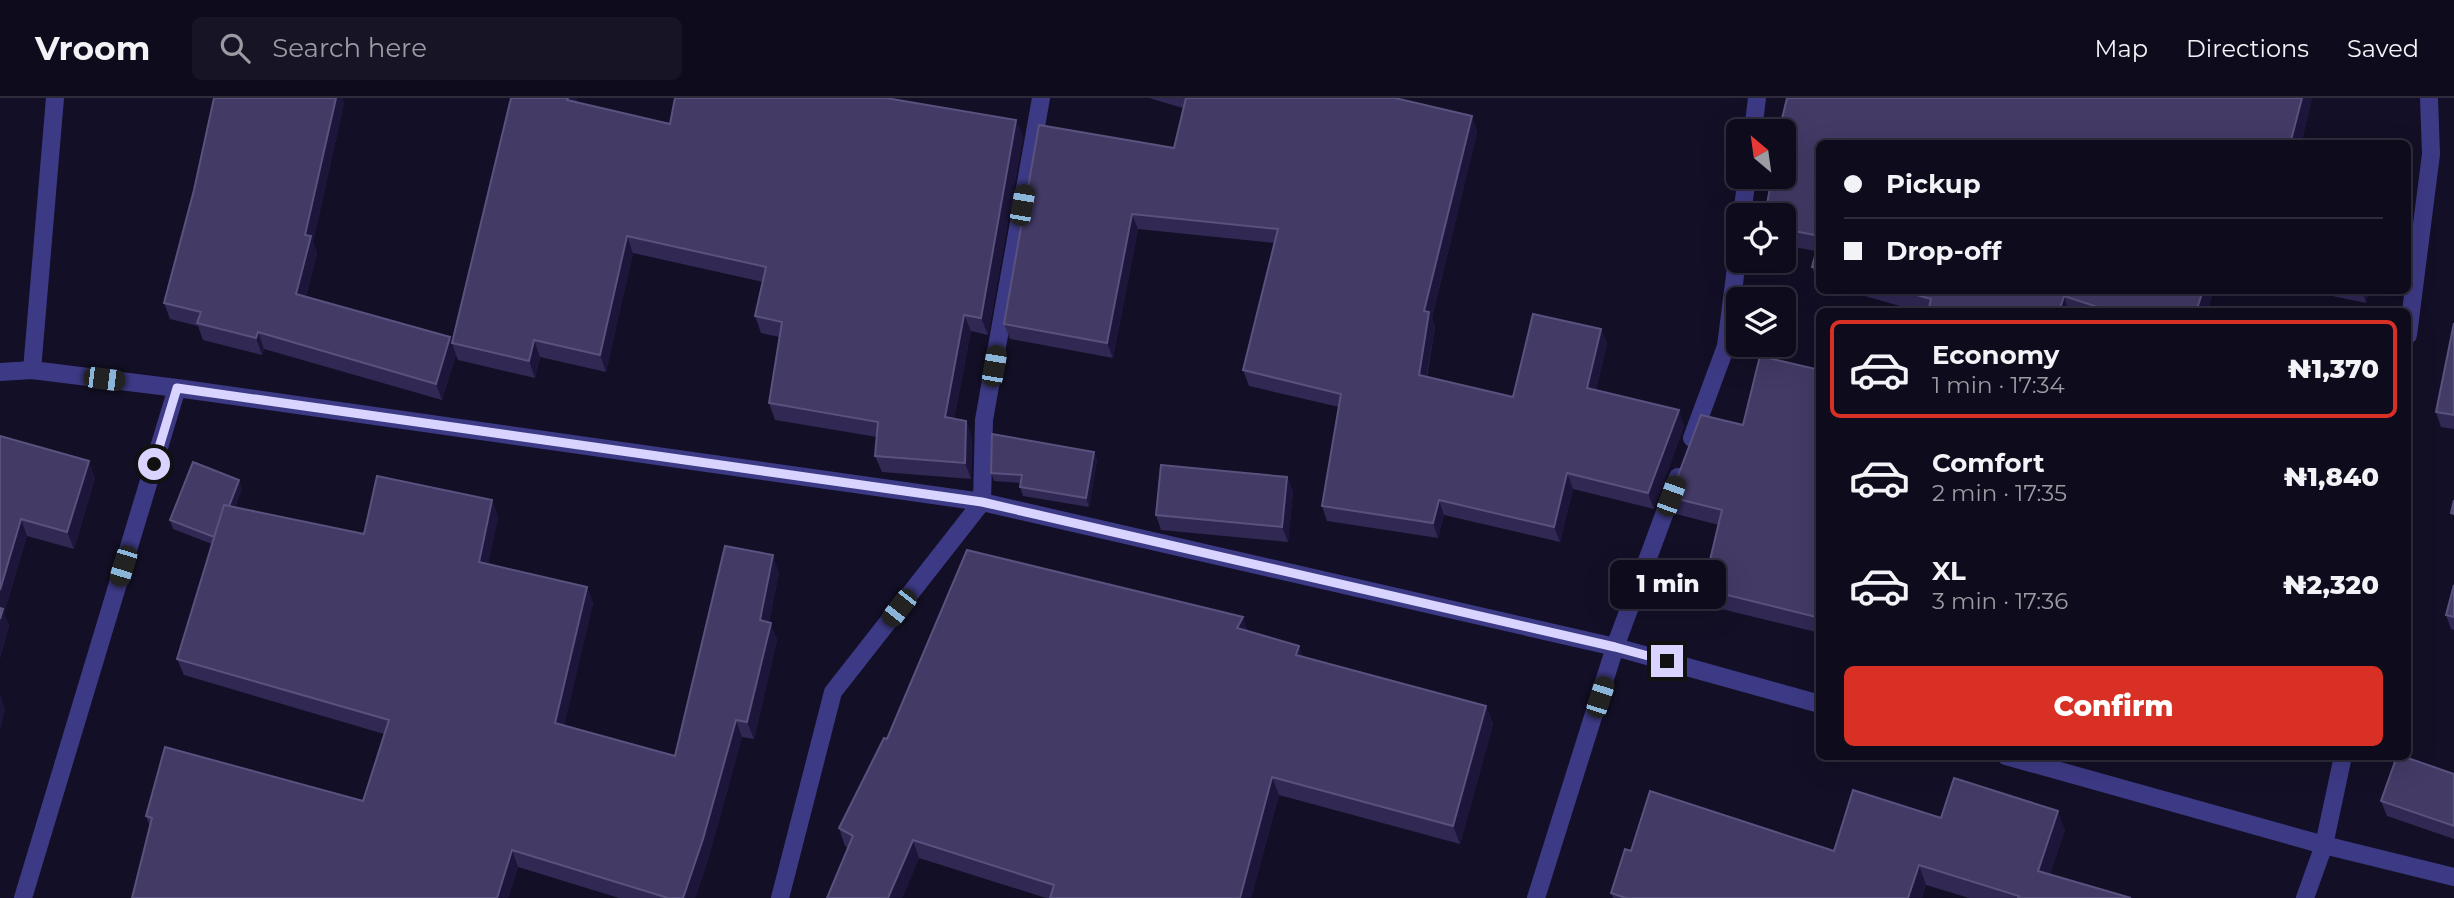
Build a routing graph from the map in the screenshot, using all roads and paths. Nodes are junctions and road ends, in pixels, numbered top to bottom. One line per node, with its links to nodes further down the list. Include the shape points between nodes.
1 (55, 98): 8 (street)
2 (1041, 98): 11 (street, via 984,420)
3 (1757, 98): 5 (street)
4 (2430, 98): 7 (street, via 2431,154)
5 (1754, 119)
6 (1735, 273): 12 (street, via 1726,346)
7 (2411, 311)
8 (32, 370): 9 (street); 10 (street)
9 (0, 372)
10 (177, 388): 11 (street); 18 (street)
11 (982, 502): 12 (street); 19 (street, via 833,692)
12 (1615, 647): 13 (street); 20 (street)
13 (1816, 703)
14 (2020, 760): 16 (street)
15 (2342, 760): 16 (street)
16 (2324, 845): 17 (street); 21 (street)
17 (2454, 877)
18 (23, 898)
19 (780, 898)
20 (1536, 898)
21 (2305, 898)

